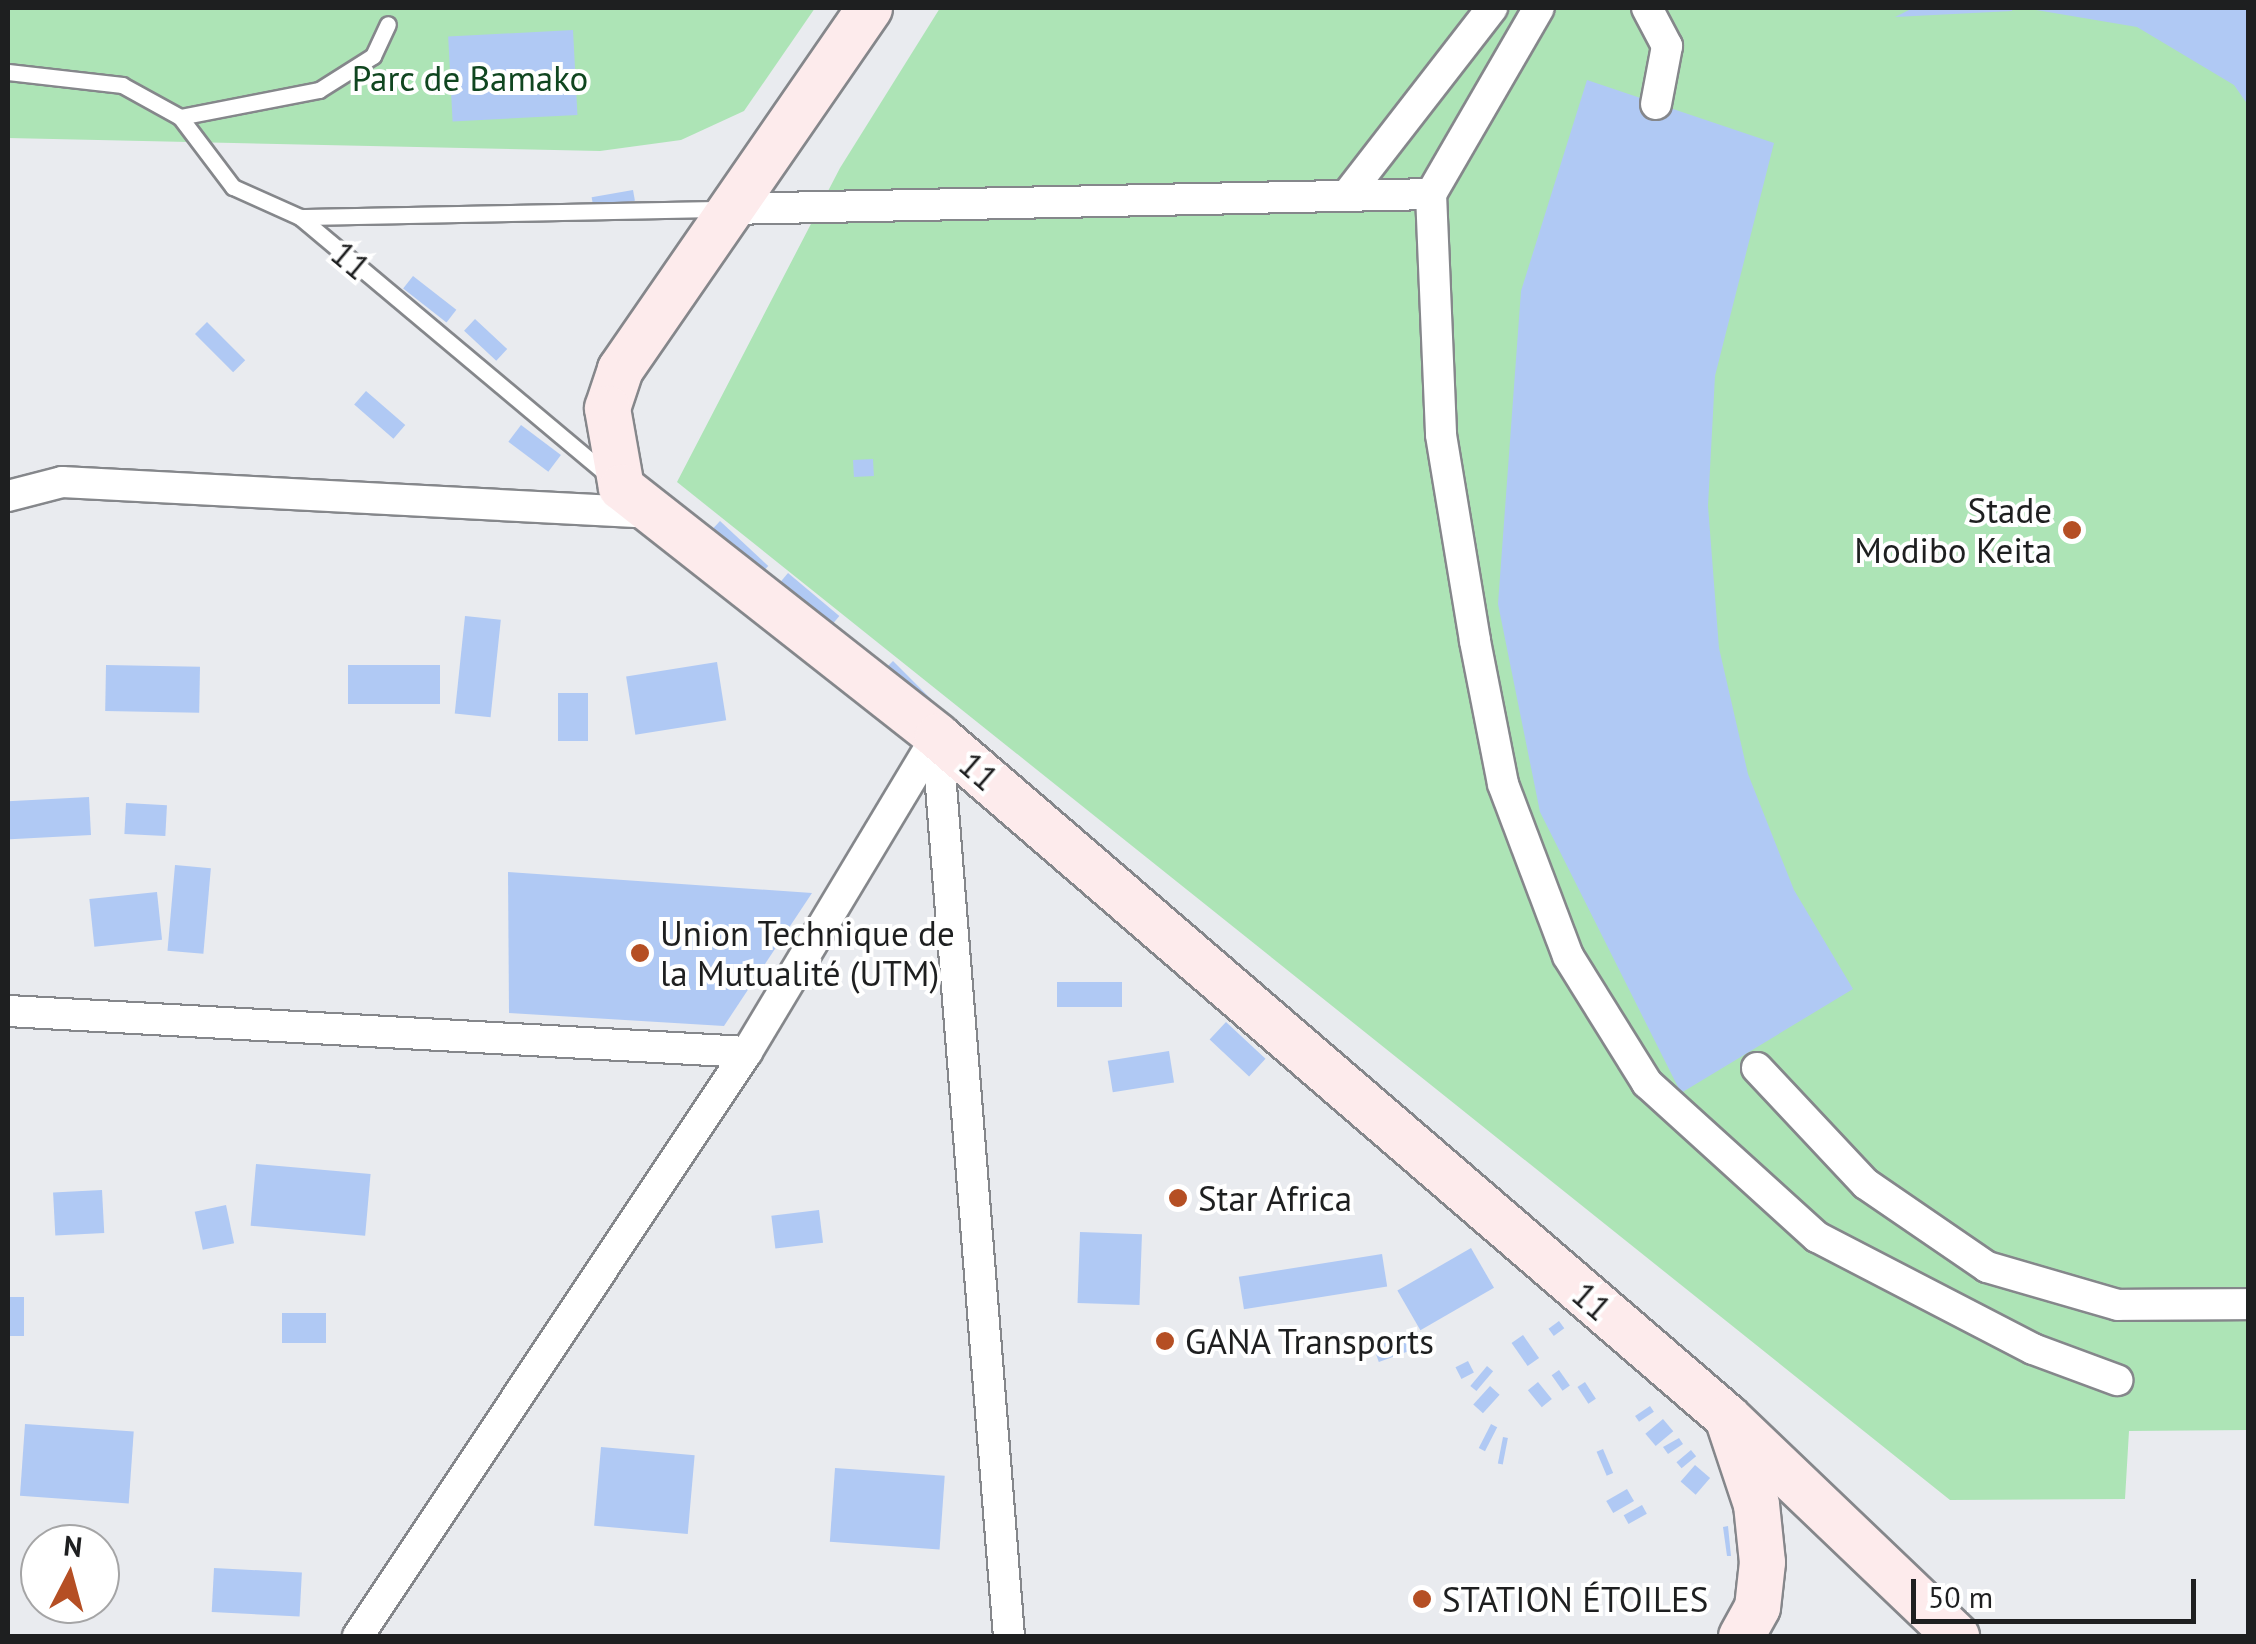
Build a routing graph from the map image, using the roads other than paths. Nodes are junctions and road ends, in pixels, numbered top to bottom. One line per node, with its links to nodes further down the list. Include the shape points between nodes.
1 (869, 8): 11 (street)
2 (1492, 8): 10 (street)
3 (1539, 8): 9 (street)
4 (1648, 8): 7 (street, via 1668,46)
5 (388, 24): 8 (lane, via 373,56 320,90)
6 (8, 72): 8 (lane, via 122,84)
7 (1656, 104)
8 (180, 117): 12 (lane, via 233,187)
9 (1431, 194): 10 (street); 20 (street, via 1441,435 1475,640 1503,784 1568,956 1647,1083 1817,1238 2032,1350)
10 (1348, 195): 11 (street)
11 (729, 209): 12 (lane, 11); 14 (street, via 620,370 607,408)
12 (300, 217): 14 (lane, 11)
13 (8, 496): 14 (street, via 62,482)
14 (638, 500): 15 (street, 11)
15 (937, 736): 17 (street); 21 (street, 11); 23 (street)
16 (8, 1011): 17 (street)
17 (747, 1052): 22 (street)
18 (1757, 1068): 19 (street, via 1866,1184 1986,1267 2118,1305)
19 (2248, 1304)
20 (2116, 1380)
21 (1727, 1417): 24 (street, via 1756,1504 1762,1562 1757,1607); 25 (street, 11)
22 (358, 1636)
23 (1009, 1636)
24 (1741, 1636)
25 (1956, 1636)

